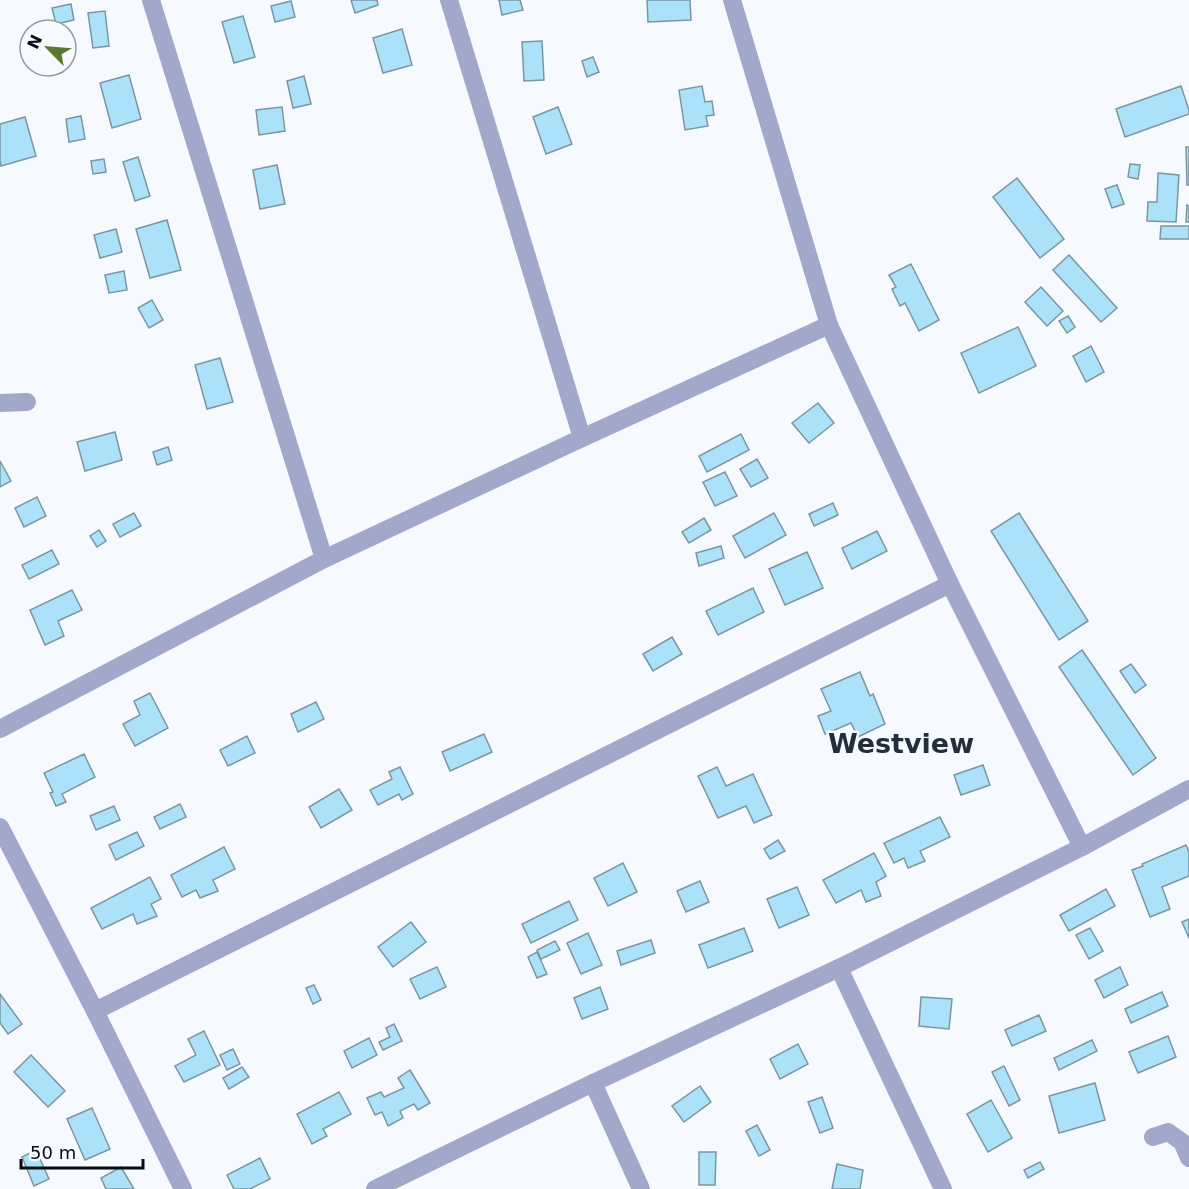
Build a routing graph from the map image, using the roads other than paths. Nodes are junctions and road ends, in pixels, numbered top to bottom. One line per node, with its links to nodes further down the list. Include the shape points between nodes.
1 (151, 0): 8 (street)
2 (449, 0): 7 (street)
3 (732, 0): 4 (street)
4 (829, 325): 7 (street); 9 (street)
5 (27, 402): 6 (street)
6 (0, 403)
7 (582, 438): 8 (street)
8 (324, 559): 10 (street)
9 (950, 585): 13 (street); 15 (street)
10 (0, 729)
11 (1189, 789): 13 (street)
12 (0, 827): 15 (street)
13 (1082, 847): 14 (street)
14 (838, 968): 16 (street); 22 (street)
15 (95, 1011): 19 (street)
16 (594, 1083): 20 (street); 21 (street)
17 (1154, 1137): 18 (street, via 1168,1132 1182,1142)
18 (1189, 1158)
19 (183, 1189)
20 (375, 1189)
21 (641, 1189)
22 (943, 1189)

